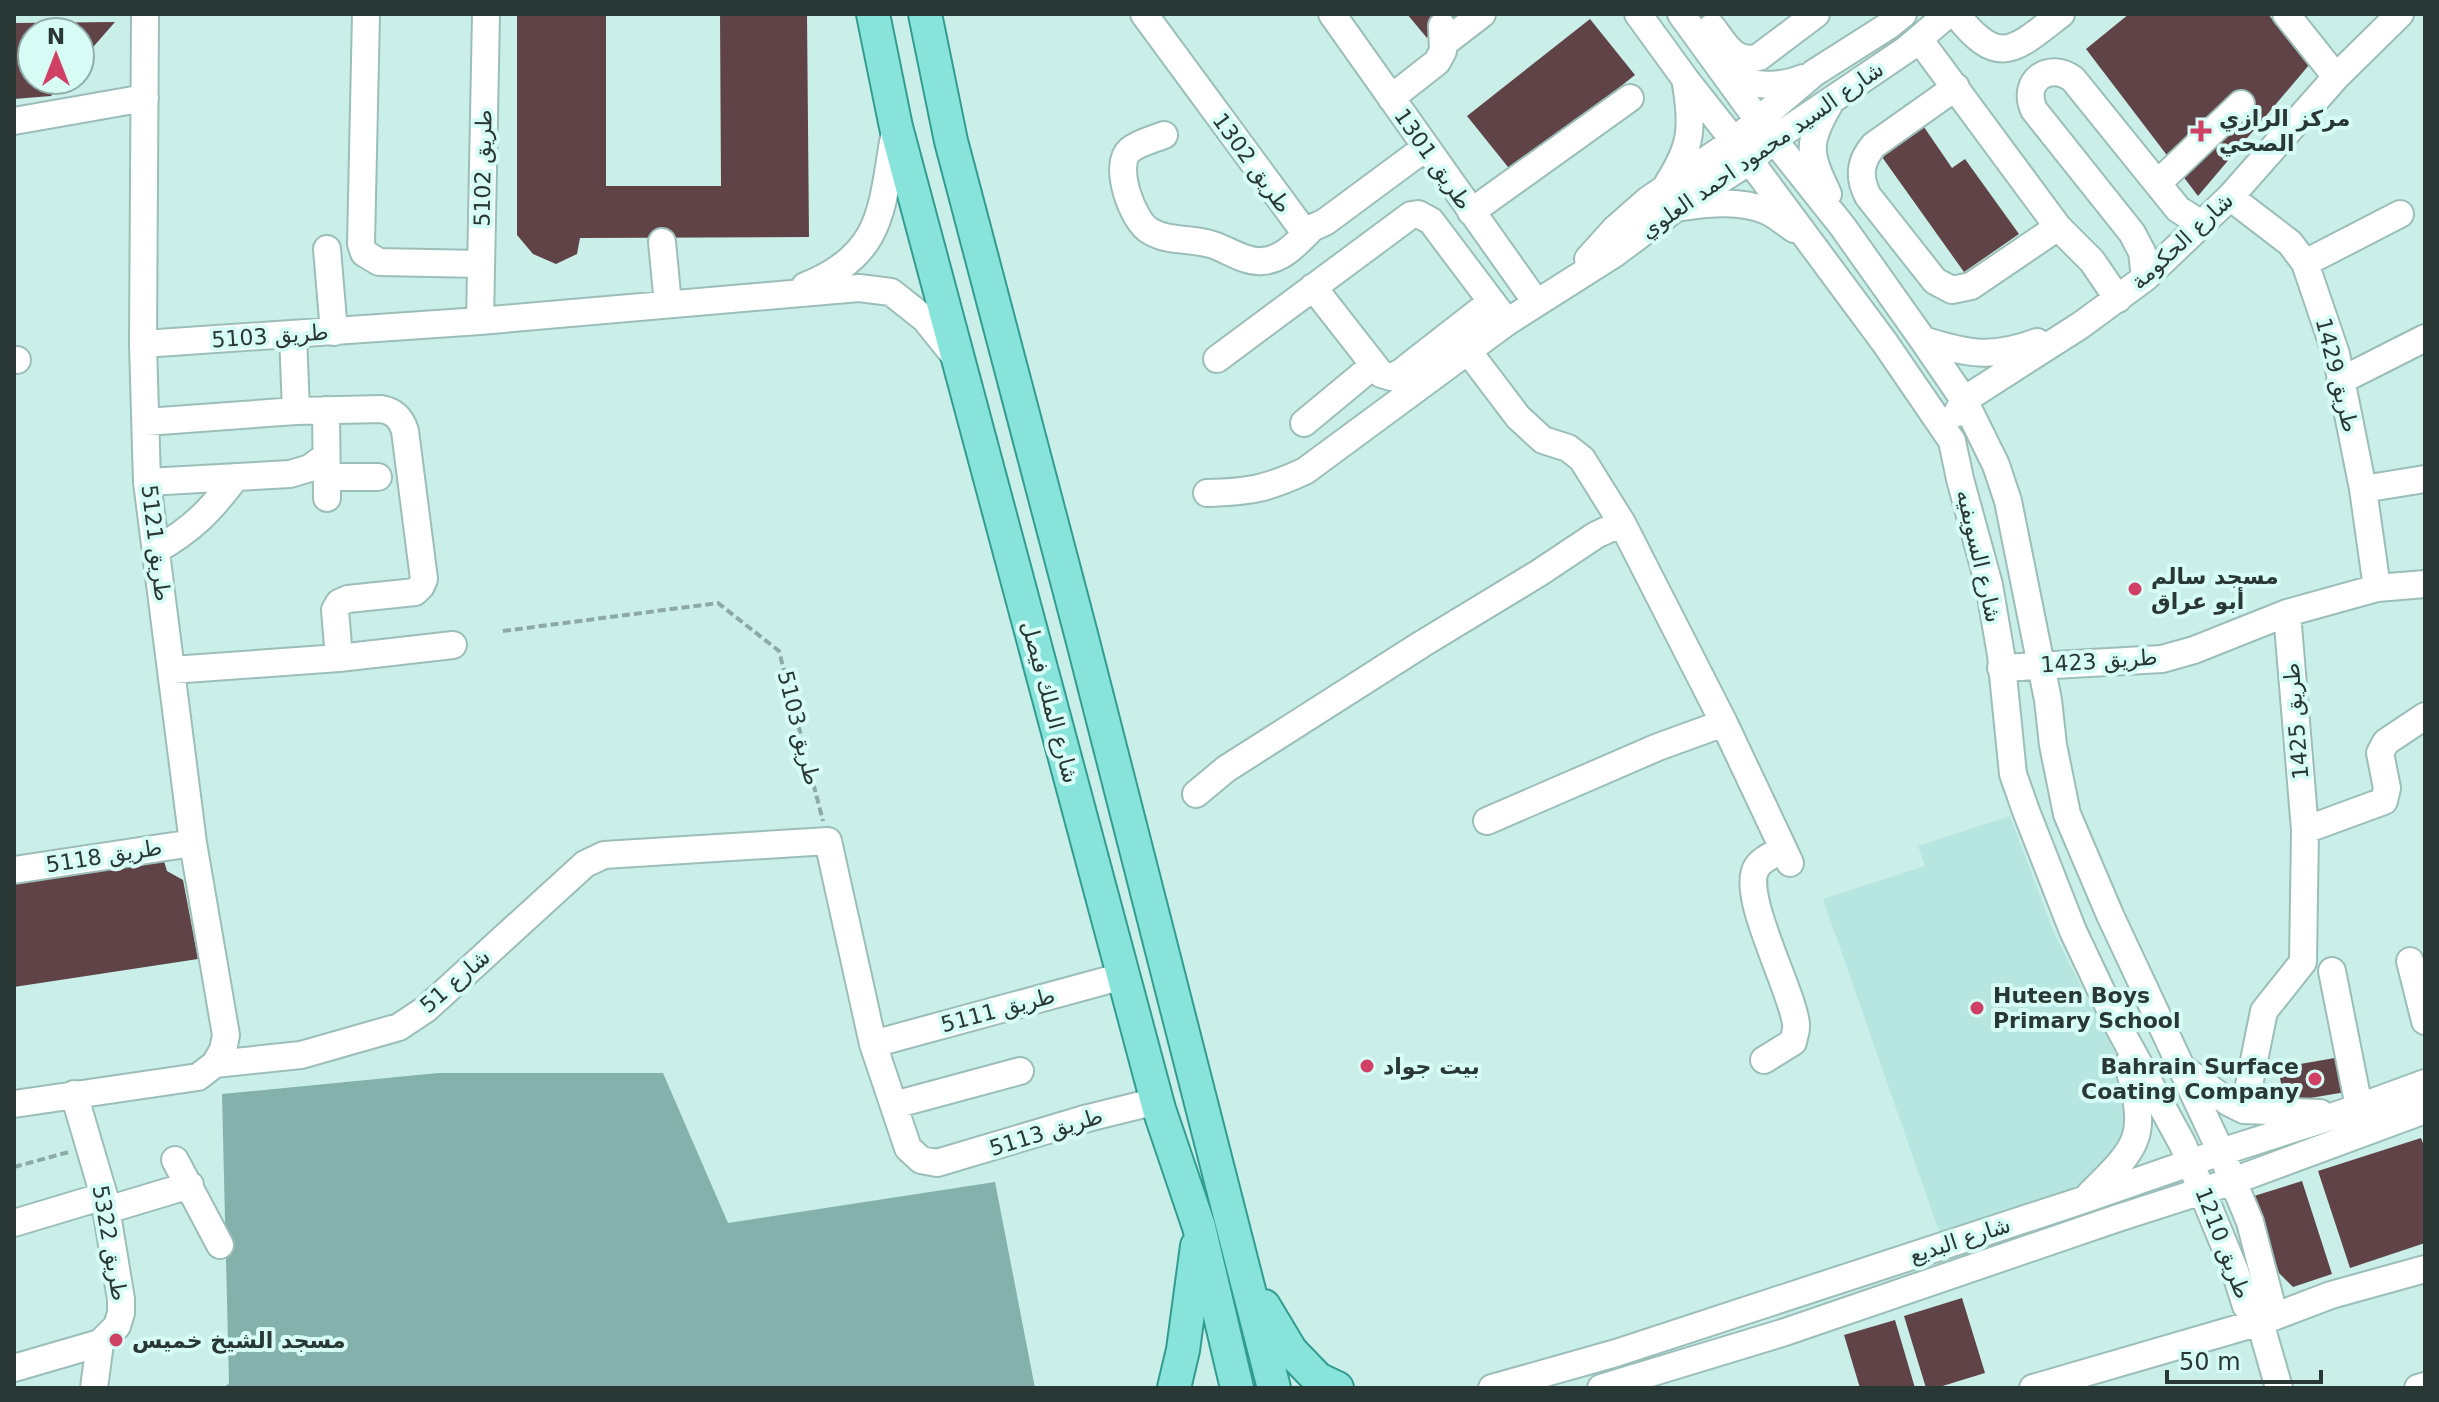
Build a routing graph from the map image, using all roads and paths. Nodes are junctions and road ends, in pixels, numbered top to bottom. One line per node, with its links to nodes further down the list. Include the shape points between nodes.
1 (145, 14): 24 (street, طريق 5121)
2 (366, 14): 48 (street, via 364,253 379,262)
3 (486, 14): 48 (street, طريق 5102)
4 (873, 14): 30 (main road, شارع الملك فيصل)
5 (925, 14): 132 (main road, شارع الملك فيصل, via 951,141)
6 (1144, 14): 43 (street, طريق 1302, via 1295,222)
7 (1482, 14): 25 (street, via 1443,35 1437,62)
8 (1638, 14): 22 (street, شارع السويفيه)
9 (1816, 14): 15 (street, via 1753,59 1734,54)
10 (1948, 14): 18 (street, شارع السيد محمود احمد العلوي)
11 (1956, 14): 12 (street, via 1971,34 2006,50)
12 (2061, 14)
13 (2286, 14): 20 (street)
14 (2400, 14): 20 (street, شارع الحكومة)
15 (1699, 15): 21 (street, شارع السويفيه)
16 (1338, 16): 25 (street, طريق 1301)
17 (1896, 20): 18 (street); 19 (street, شارع السيد محمود احمد العلوي)
18 (1913, 44): 23 (street); 27 (street, شارع السيد محمود احمد العلوي)
19 (1814, 73): 21 (street, via 1767,86); 31 (street, شارع السيد محمود احمد العلوي)
20 (2337, 76): 36 (street, شارع الحكومة)
21 (1729, 78): 31 (street, شارع السويفيه)
22 (1686, 80): 34 (street, شارع السويفيه); 37 (street, via 1692,119)
23 (1956, 87): 42 (street); 42 (street, via 1867,153 1861,175 1868,196 1935,281 1952,290 1971,286)
24 (145, 98): 29 (street); 62 (street, طريق 5121)
25 (1391, 98): 33 (street, طريق 1301)
26 (1630, 98): 38 (street)
27 (1832, 100): 31 (street, شارع السيد محمود احمد العلوي); 41 (street, via 1812,142 1819,175)
28 (2241, 104): 35 (street)
29 (14, 121)
30 (896, 127): 51 (street, طريق 5103, via 874,231 856,257 829,277); 65 (main road, شارع الملك فيصل)
31 (1766, 130): 34 (street, شارع السيد محمود احمد العلوي); 41 (street, شارع السويفيه)
32 (1164, 135): 43 (street, via 1130,149 1122,160 1134,210 1149,231 1262,261 1288,252)
33 (1425, 148): 38 (street, طريق 1301); 43 (street, طريق 1302)
34 (1742, 151): 37 (street, شارع السيد محمود احمد العلوي); 44 (street, شارع السويفيه)
35 (2159, 182): 40 (street, via 2178,209); 49 (street, via 2073,79 2054,71 2035,81 2030,90 2034,110 2132,233 2142,252)
36 (2230, 197): 40 (street, شارع الحكومة); 47 (street, طريق 1429, via 2290,243)
37 (1671, 198): 44 (street, via 1767,211); 53 (street, شارع السيد محمود احمد العلوي, via 1615,229 1572,279)
38 (1471, 212): 53 (street, طريق 1301)
39 (2400, 214): 47 (street)
40 (2205, 221): 49 (street, شارع الحكومة)
41 (1843, 227): 60 (street, شارع السويفيه)
42 (2058, 227): 52 (street, via 2092,261)
43 (1312, 228)
44 (1806, 238): 73 (street, شارع السويفيه)
45 (662, 242): 54 (street)
46 (327, 249): 58 (street)
47 (2305, 263): 67 (street, طريق 1429)
48 (481, 264): 56 (street, طريق 5102)
49 (2145, 278): 52 (street, شارع الحكومة)
50 (1313, 287): 55 (street, via 1405,218 1418,214 1431,221); 64 (street); 66 (street)
51 (780, 297): 54 (street, طريق 5103); 65 (street, طريق 5103, via 846,289 891,292 925,319)
52 (2118, 299): 57 (street, شارع الحكومة)
53 (1536, 302): 55 (street, شارع السيد محمود احمد العلوي)
54 (668, 304): 56 (street, طريق 5103)
55 (1499, 312): 63 (street, شارع السيد محمود احمد العلوي); 66 (street, via 1396,376 1385,377)
56 (480, 321): 58 (street, طريق 5103)
57 (2081, 325): 60 (street, via 2011,351 1954,350); 68 (street, شارع الحكومة)
58 (334, 332): 59 (street, طريق 5103)
59 (293, 335): 62 (street, طريق 5103); 70 (street)
60 (1923, 340): 68 (street, شارع السويفيه)
61 (2424, 343): 67 (street)
62 (143, 344): 71 (street, طريق 5121)
63 (1468, 351): 80 (street, شارع السيد محمود احمد العلوي, via 1305,471 1272,486); 81 (street, via 1518,417 1543,440 1582,459)
64 (1217, 359)
65 (959, 363): 102 (main road, شارع الملك فيصل)
66 (1374, 365): 72 (street)
67 (2340, 381): 79 (street, طريق 1429)
68 (1964, 400): 73 (street, via 1955,416); 89 (street, شارع السويفيه, via 2008,501)
69 (326, 410): 70 (street); 75 (street); 88 (street, via 388,410 403,424 423,571 415,592 339,603)
70 (296, 411): 71 (street)
71 (146, 422): 78 (street, طريق 5121)
72 (1304, 423)
73 (1952, 441): 90 (street, شارع السويفيه, via 1989,585)
74 (236, 477): 75 (street, via 310,468); 78 (street); 82 (street, via 201,519)
75 (327, 477): 76 (street)
76 (378, 477)
77 (2425, 479): 79 (street)
78 (147, 482): 82 (street, طريق 5121)
79 (2363, 489): 84 (street, طريق 1429)
80 (1207, 493)
81 (1622, 523): 93 (street); 94 (street, via 1422,644 1226,769)
82 (156, 550): 91 (street, طريق 5121)
83 (2425, 584): 84 (street, طريق 1423)
84 (2377, 588): 85 (street, طريق 1423)
85 (2287, 613): 89 (street, طريق 1423, via 2162,659); 96 (street, طريق 1425)
86 (503, 631): 97 (path, طريق 5103, via 718,603 779,651)
87 (453, 645): 88 (street)
88 (339, 658): 91 (street)
89 (2040, 665): 90 (street, طريق 1423); 108 (street, شارع السويفيه, via 2067,814)
90 (2001, 668): 104 (street, شارع السويفيه, via 2013,774 2073,931)
91 (172, 670): 98 (street, طريق 5121)
92 (2425, 716): 96 (street, via 2386,742 2380,753 2387,788 2384,801)
93 (1724, 723): 95 (street); 106 (street, via 1786,856 1758,864 1753,874 1755,905 1797,1026 1793,1042)
94 (1196, 794)
95 (1487, 821)
96 (2305, 830): 115 (street, طريق 1425, via 2303,962 2264,1011)
97 (828, 841): 105 (street); 107 (street, شارع 51, via 604,855 585,864 426,1009 399,1027 301,1055)
98 (193, 843): 99 (street, طريق 5118, via 74,866); 107 (street, طريق 5121, via 226,1035)
99 (14, 870)
100 (2410, 961): 103 (street)
101 (2332, 971): 116 (street)
102 (1123, 976): 105 (street, طريق 5111); 112 (main road, شارع الملك فيصل)
103 (2425, 1021)
104 (2116, 1022): 121 (street, شارع السويفيه); 126 (street, via 2138,1103 2137,1134 2116,1168)
105 (873, 1044): 114 (street)
106 (1764, 1060)
107 (215, 1064): 111 (street, شارع 51, via 198,1077)
108 (2182, 1067): 115 (street); 119 (street, شارع السويفيه)
109 (1020, 1071): 114 (street)
110 (2425, 1083): 116 (street, شارع البديع)
111 (74, 1094): 113 (street, شارع 51); 118 (street, طريق 5322)
112 (1157, 1101): 114 (street, طريق 5113, via 937,1163 921,1160 908,1148); 129 (main road, شارع الملك فيصل)
113 (14, 1104)
114 (894, 1105)
115 (2244, 1110): 116 (street)
116 (2351, 1110): 119 (street, شارع البديع)
117 (2425, 1110): 123 (street, شارع البديع)
118 (89, 1146): 122 (path); 127 (street, طريق 5322)
119 (2221, 1152): 121 (street, شارع البديع); 123 (street, طريق 1210)
120 (175, 1160): 124 (street)
121 (2191, 1162): 125 (street, طريق 1210); 126 (street, شارع البديع)
122 (14, 1167)
123 (2233, 1181): 125 (street, شارع البديع); 133 (street, طريق 1210, via 2270,1299)
124 (190, 1185): 127 (street); 130 (street)
125 (2203, 1191): 133 (street, طريق 1210, via 2246,1306); 137 (street, شارع البديع)
126 (2083, 1200): 143 (street, شارع البديع, via 1616,1353)
127 (106, 1203): 128 (street); 134 (street, طريق 5322, via 121,1313 117,1326)
128 (14, 1223)
129 (1199, 1227): 139 (main road); 140 (main road, شارع الملك فيصل)
130 (220, 1245)
131 (2425, 1269): 133 (street, طريق 1210)
132 (1244, 1273): 141 (main road, شارع الملك فيصل); 142 (main road, via 1291,1351 1318,1379)
133 (2260, 1322): 144 (street, طريق 1210); 145 (street, طريق 1210)
134 (100, 1343): 135 (street); 138 (street, طريق 5322)
135 (14, 1367)
136 (2425, 1386): 146 (street)
137 (1611, 1387)
138 (94, 1388)
139 (1174, 1388)
140 (1237, 1388)
141 (1274, 1388)
142 (1337, 1388)
143 (1492, 1388)
144 (2033, 1388)
145 (2279, 1388)
146 (2418, 1388)

